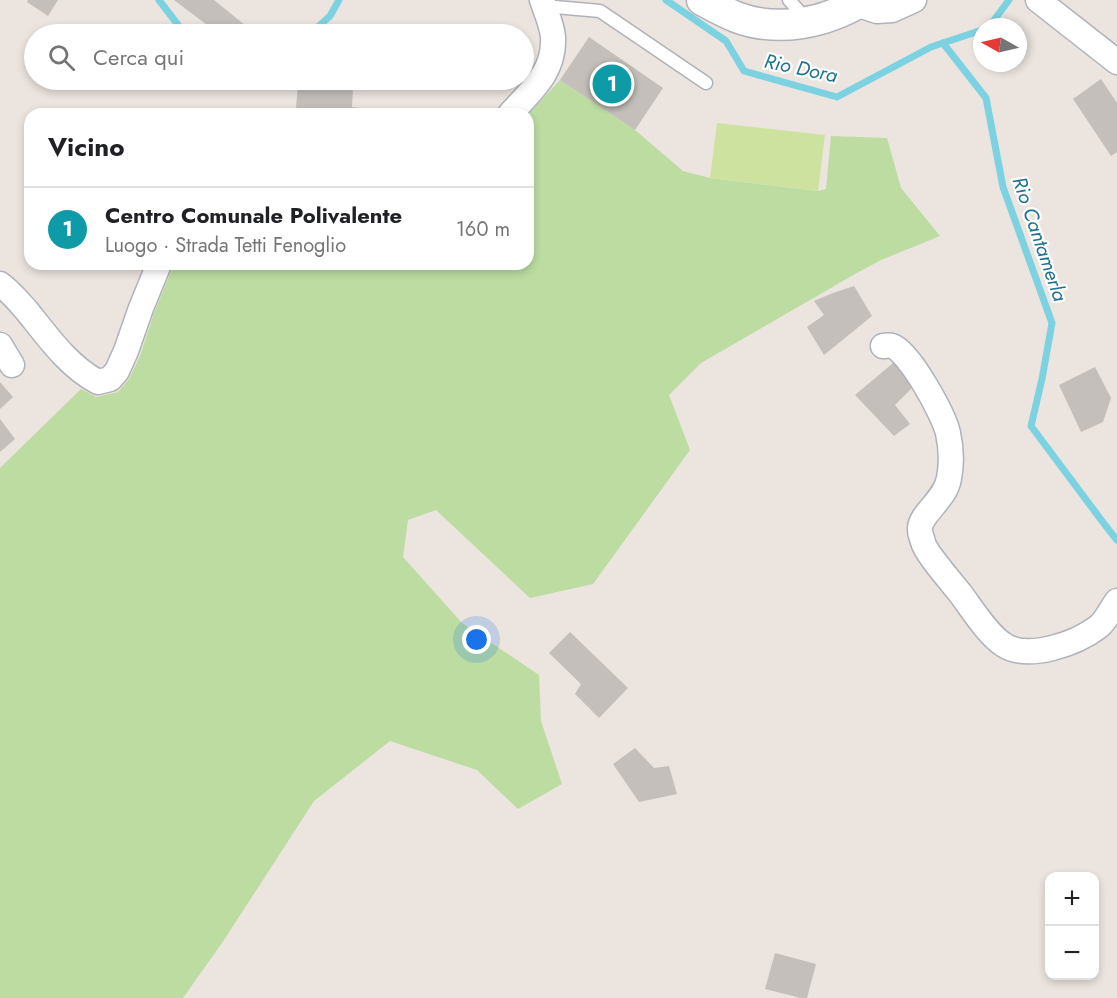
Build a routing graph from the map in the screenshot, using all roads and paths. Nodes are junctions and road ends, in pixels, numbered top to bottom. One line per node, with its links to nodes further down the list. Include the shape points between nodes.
1 (702, 0): 6 (street, via 737,18 768,24)
2 (914, 0): 4 (street, via 892,10 877,11)
3 (1038, 0): 7 (street)
4 (860, 2): 6 (street, via 827,18)
5 (543, 3): 8 (lane, via 600,11); 9 (street, via 553,36 547,69)
6 (792, 12)
7 (1117, 62)
8 (706, 83)
9 (534, 87)
10 (531, 90): 11 (street)
11 (515, 108)
12 (157, 270): 13 (street, via 117,371 110,379 98,382 70,362)
13 (0, 284)
14 (883, 346): 15 (street, via 893,346 906,356 948,430 949,481 920,528 923,545 987,629 1004,645 1020,651 1057,647 1084,637 1101,625)
15 (1117, 601)

